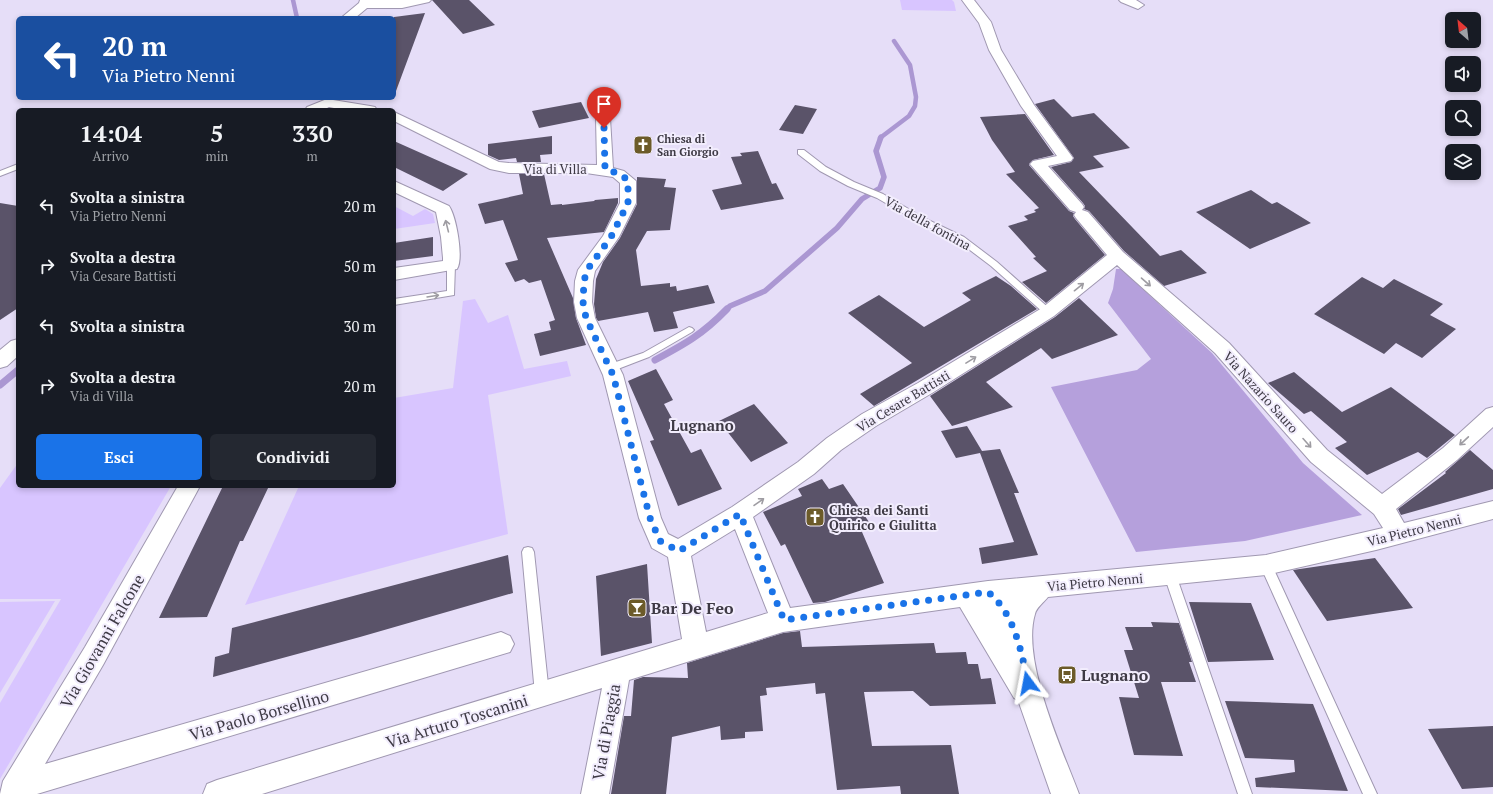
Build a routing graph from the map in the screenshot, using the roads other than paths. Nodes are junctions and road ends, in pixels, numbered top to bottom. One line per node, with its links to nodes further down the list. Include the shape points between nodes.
1 (425, 0): 4 (street, via 402,4)
2 (968, 0): 17 (street, via 985,22 995,50 1028,106 1066,158 1038,164)
3 (1125, 0): 5 (street)
4 (365, 3): 6 (street)
5 (1138, 5)
6 (350, 16)
7 (328, 101): 8 (street); 9 (street)
8 (316, 108)
9 (361, 108)
10 (396, 117): 14 (street, Via di Villa, via 495,166)
11 (603, 118): 14 (street)
12 (802, 152): 21 (lane, Via della fontina, via 823,169 961,239 994,264)
13 (16, 167): 15 (lane)
14 (605, 169): 25 (street, Via di Villa, via 622,175 628,181 628,203 611,237 587,270 583,302 586,318)
15 (0, 174)
16 (396, 187): 18 (street, one-way to 16, via 450,236 443,209)
17 (1117, 256): 21 (street, Via Cesare Battisti, one-way to 17); 28 (street, Via Nazario Sauro, one-way to 28, via 1222,348 1319,456)
18 (451, 265): 19 (street); 20 (lane, one-way to 18, via 451,293)
19 (396, 274)
20 (396, 302)
21 (1048, 312): 30 (street, Via Cesare Battisti, one-way to 21, via 869,420 926,388)
22 (689, 330): 25 (lane, via 646,355)
23 (16, 348): 24 (street)
24 (0, 361)
25 (610, 368): 32 (street, Via di Villa, via 650,518 660,541)
26 (1493, 415): 28 (street, one-way to 28, via 1450,454)
27 (188, 488): 45 (street, Via Giovanni Falcone, via 94,656)
28 (1382, 507): 31 (street, Via Nazario Sauro)
29 (1493, 510): 31 (street, Via Pietro Nenni)
30 (740, 514): 32 (street, Via Cesare Battisti); 38 (street)
31 (1399, 534): 34 (street, Via Pietro Nenni)
32 (679, 551): 41 (street)
33 (528, 552): 43 (lane)
34 (1266, 565): 35 (street, Via Pietro Nenni); 50 (lane)
35 (1170, 575): 36 (street, Via Pietro Nenni); 49 (lane)
36 (1040, 587): 37 (street, Via Pietro Nenni); 40 (street, via 1023,609)
37 (977, 594): 38 (street, Via Pietro Nenni); 40 (street, via 996,598 1007,614); 44 (street, via 1009,664)
38 (784, 620): 41 (street, Via Pietro Nenni)
39 (501, 644): 45 (street, Via Paolo Borsellino)
40 (1019, 644): 44 (street)
41 (696, 648): 42 (street, Via Arturo Toscanini)
42 (618, 670): 43 (street, Via Arturo Toscanini); 47 (street, Via di Piaggia)
43 (542, 694): 46 (street, Via Arturo Toscanini)
44 (1034, 709): 48 (street)
45 (14, 790)
46 (217, 794)
47 (595, 794)
48 (1065, 794)
49 (1245, 794)
50 (1370, 794)

